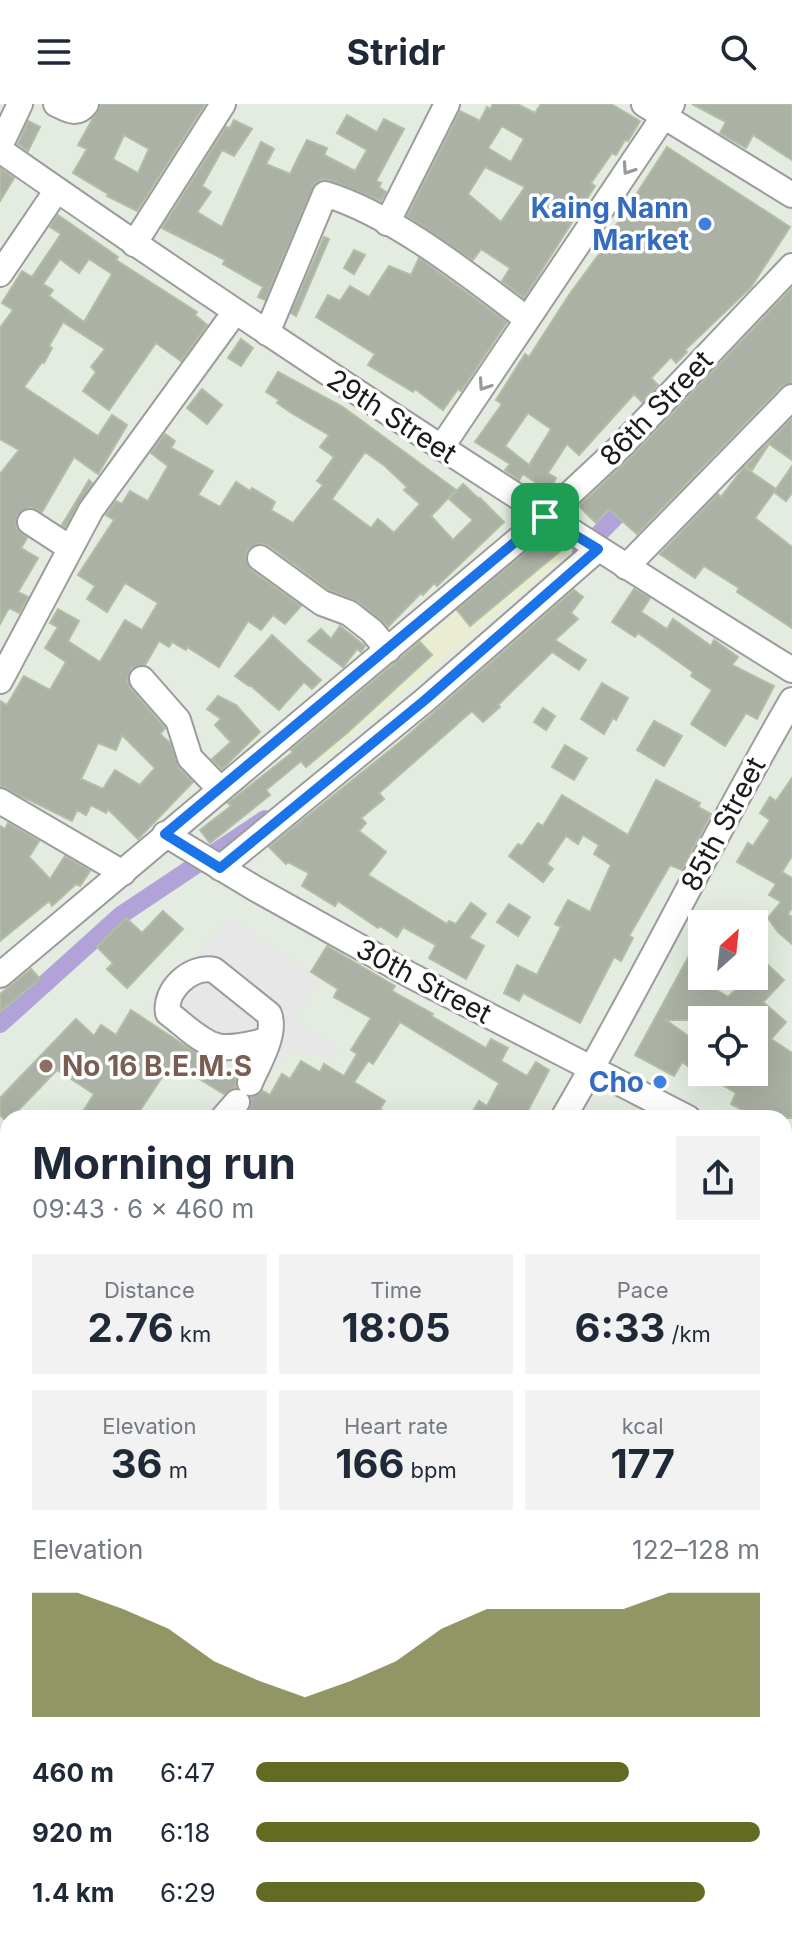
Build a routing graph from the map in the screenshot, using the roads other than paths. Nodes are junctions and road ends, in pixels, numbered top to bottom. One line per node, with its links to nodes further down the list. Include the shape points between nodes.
1 (20, 104): 7 (street)
2 (56, 104): 3 (street, via 72,112)
3 (86, 104)
4 (223, 104): 11 (street)
5 (447, 104): 10 (street)
6 (660, 108): 9 (street); 15 (street, one-way to 15)
7 (0, 148): 8 (street, 29th Street)
8 (57, 190): 11 (street, 29th Street); 13 (street)
9 (792, 195)
10 (387, 223): 15 (street); 16 (street, via 325,194)
11 (134, 244): 14 (street, 29th Street)
12 (792, 266): 20 (street, 86th Street)
13 (0, 274)
14 (235, 312): 16 (street, 29th Street); 21 (street, via 91,510)
15 (527, 319): 18 (street, one-way to 18)
16 (267, 333): 18 (street, 29th Street)
17 (792, 397): 24 (street)
18 (441, 448): 20 (street, 29th Street)
19 (30, 522): 21 (street)
20 (553, 522): 22 (street, 29th Street); 25 (street, 86th Street)
21 (70, 548): 28 (street)
22 (597, 549): 24 (street, 29th Street); 33 (street, via 425,700)
23 (260, 558): 25 (street, via 322,603 349,613)
24 (626, 567): 26 (street, 29th Street)
25 (388, 650): 30 (street, 86th Street)
26 (792, 670)
27 (142, 679): 30 (street, via 178,720 190,758)
28 (0, 681)
29 (792, 700): 37 (street, 85th Street)
30 (220, 789): 32 (street, 86th Street)
31 (0, 801): 34 (street)
32 (171, 838): 33 (street, 30th Street); 34 (street, 86th Street)
33 (216, 865): 37 (street, 30th Street)
34 (123, 873): 35 (street, 86th Street)
35 (0, 975)
36 (268, 1040): 38 (street)
37 (591, 1070): 39 (street, 85th Street); 40 (street, 30th Street)
38 (237, 1101)
39 (568, 1110)
40 (672, 1110)

